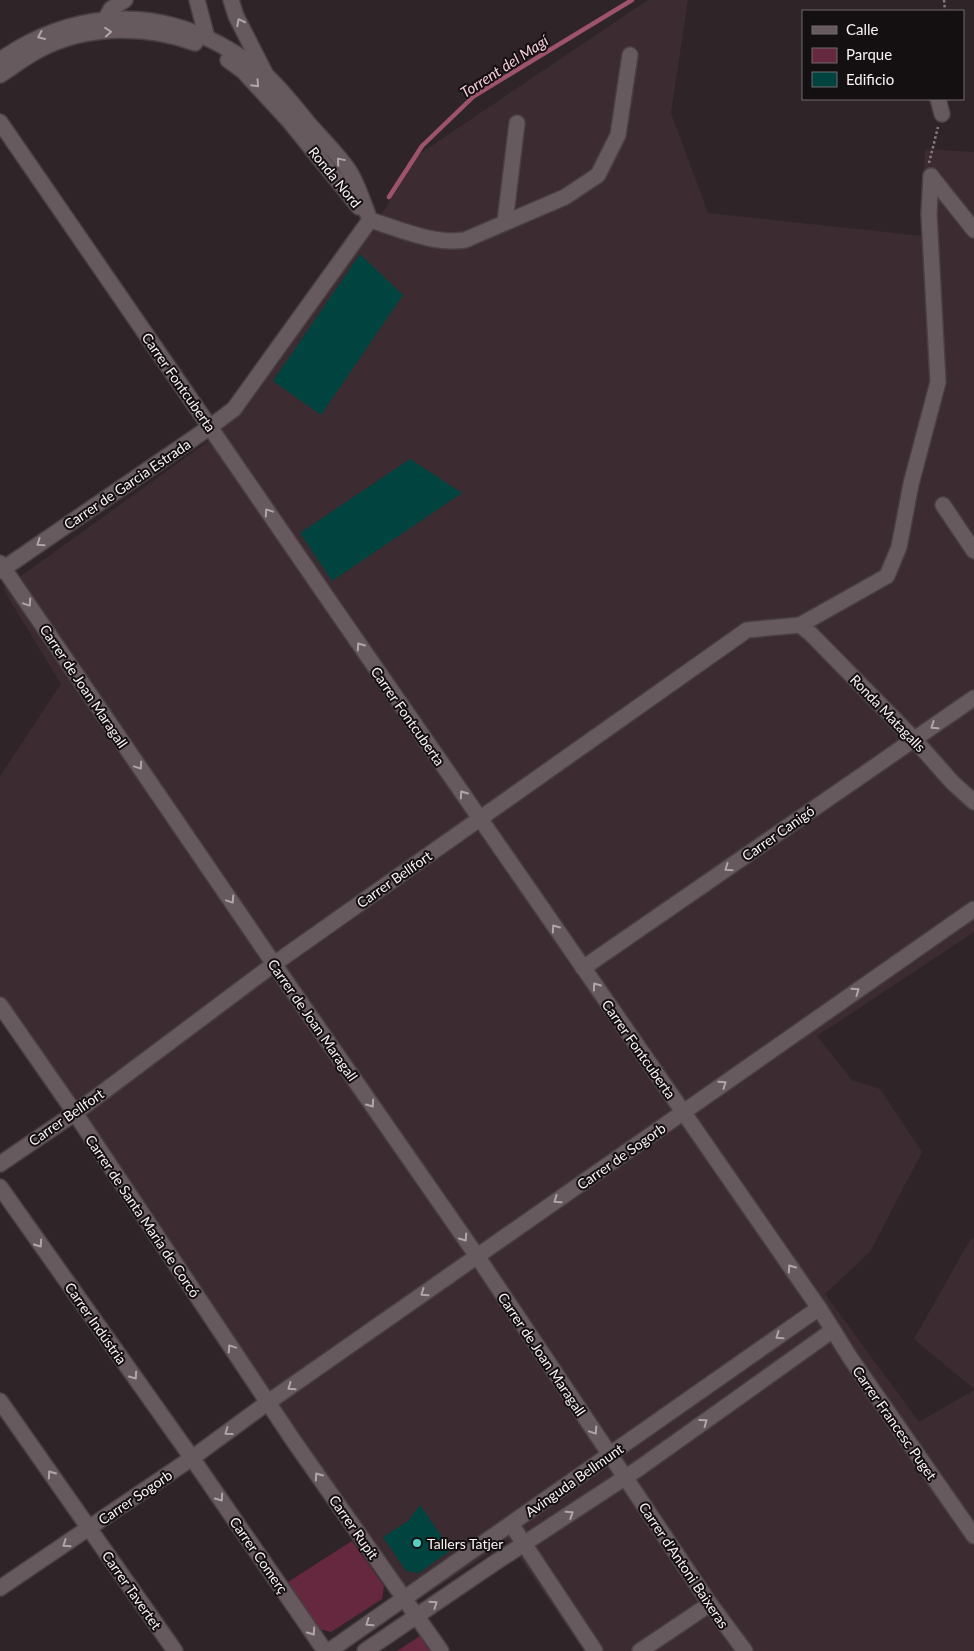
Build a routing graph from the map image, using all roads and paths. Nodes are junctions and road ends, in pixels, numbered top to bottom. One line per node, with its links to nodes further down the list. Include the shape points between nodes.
1 (125, 0): 4 (street, via 111,9)
2 (197, 0): 5 (street)
3 (231, 0): 9 (street, one-way to 3)
4 (105, 20): 5 (street, Ronda Nord, via 123,18 173,25); 7 (street, Ronda Nord, one-way to 7, via 45,34)
5 (207, 38): 9 (street, Ronda Nord)
6 (630, 55): 16 (street, via 618,135 598,175 566,197)
7 (0, 60)
8 (0, 75): 15 (street, Ronda Nord, one-way to 15, via 38,50 84,34 138,31 182,38 221,56 243,71 290,122)
9 (266, 75): 15 (street, Ronda Nord, one-way to 9, via 350,173)
10 (938, 100): 11 (street)
11 (942, 114): 14 (path, via 929,161)
12 (0, 122): 18 (street, Carrer Fontcuberta)
13 (517, 123): 16 (street)
14 (931, 176): 17 (street); 22 (street, via 938,382 911,484 899,547 887,576)
15 (370, 220): 16 (street, via 451,242 465,240); 18 (street, Carrer de Garcia Estrada, via 234,409)
16 (505, 222)
17 (974, 230)
18 (210, 427): 21 (street, Carrer de Garcia Estrada, one-way to 21); 26 (street, Carrer Fontcuberta, one-way to 18)
19 (943, 505): 20 (street)
20 (974, 550)
21 (1, 567): 28 (street, Carrer de Joan Maragall, one-way to 28)
22 (800, 625): 24 (street, Ronda Matagalls); 26 (street, Carrer Bellfort, via 746,630)
23 (974, 698): 24 (street, Carrer Canigó, one-way to 24)
24 (914, 740): 25 (street, Ronda Matagalls); 29 (street, Carrer Canigó, one-way to 29)
25 (974, 802)
26 (480, 818): 28 (street, Carrer Bellfort); 29 (street, Carrer Fontcuberta, one-way to 26)
27 (974, 909): 31 (street, Carrer de Sogorb, one-way to 27)
28 (274, 964): 32 (street, Carrer Bellfort); 36 (street, Carrer de Joan Maragall, one-way to 36)
29 (583, 968): 31 (street, Carrer Fontcuberta, one-way to 29)
30 (0, 1005): 32 (street, Carrer de Santa Maria de Corcó)
31 (683, 1112): 36 (street, Carrer de Sogorb, one-way to 36); 37 (street, Carrer Fontcuberta, one-way to 31)
32 (74, 1113): 33 (street, Carrer Bellfort); 40 (street, Carrer de Santa Maria de Corcó, one-way to 32)
33 (0, 1164)
34 (0, 1187): 35 (street, Carrer Indústria)
35 (6, 1208): 42 (street, Carrer Indústria, one-way to 42)
36 (477, 1256): 40 (street, Carrer de Sogorb, one-way to 40); 41 (street, Carrer de Joan Maragall, one-way to 41)
37 (819, 1308): 38 (street, Carrer Francesc Puget); 41 (street, Avinguda Bellmunt, one-way to 41)
38 (833, 1330): 43 (street, Avinguda Bellmunt, one-way to 38); 46 (street, Carrer Francesc Puget)
39 (0, 1400): 45 (street, Carrer Tavertet, one-way to 39)
40 (267, 1403): 42 (street, Carrer Sogorb, one-way to 42); 49 (street, Carrer Rupit, one-way to 40)
41 (610, 1455): 43 (street, Carrer de Joan Maragall); 44 (street, Avinguda Bellmunt)
42 (192, 1458): 45 (street, Carrer Sogorb); 53 (street, Carrer Comerç, one-way to 53)
43 (625, 1478): 47 (street, Avinguda Bellmunt, one-way to 43); 50 (street, Carrer d'Antoni Baixeras)
44 (511, 1524): 47 (street); 49 (street, Avinguda Bellmunt)
45 (90, 1528): 48 (street, Carrer Sogorb, one-way to 48); 52 (street, Carrer Tavertet)
46 (974, 1536)
47 (524, 1544): 51 (street, Avinguda Bellmunt, one-way to 47); 56 (street)
48 (0, 1588)
49 (404, 1598): 51 (street, Carrer Rupit); 53 (street, Avinguda Bellmunt, one-way to 53)
50 (710, 1604): 57 (street); 58 (street, Carrer d'Antoni Baixeras)
51 (416, 1616): 54 (street, Avinguda Bellmunt); 55 (street, Carrer Rupit)
52 (175, 1651)
53 (327, 1651)
54 (365, 1651)
55 (441, 1651)
56 (595, 1651)
57 (640, 1651)
58 (745, 1651)

